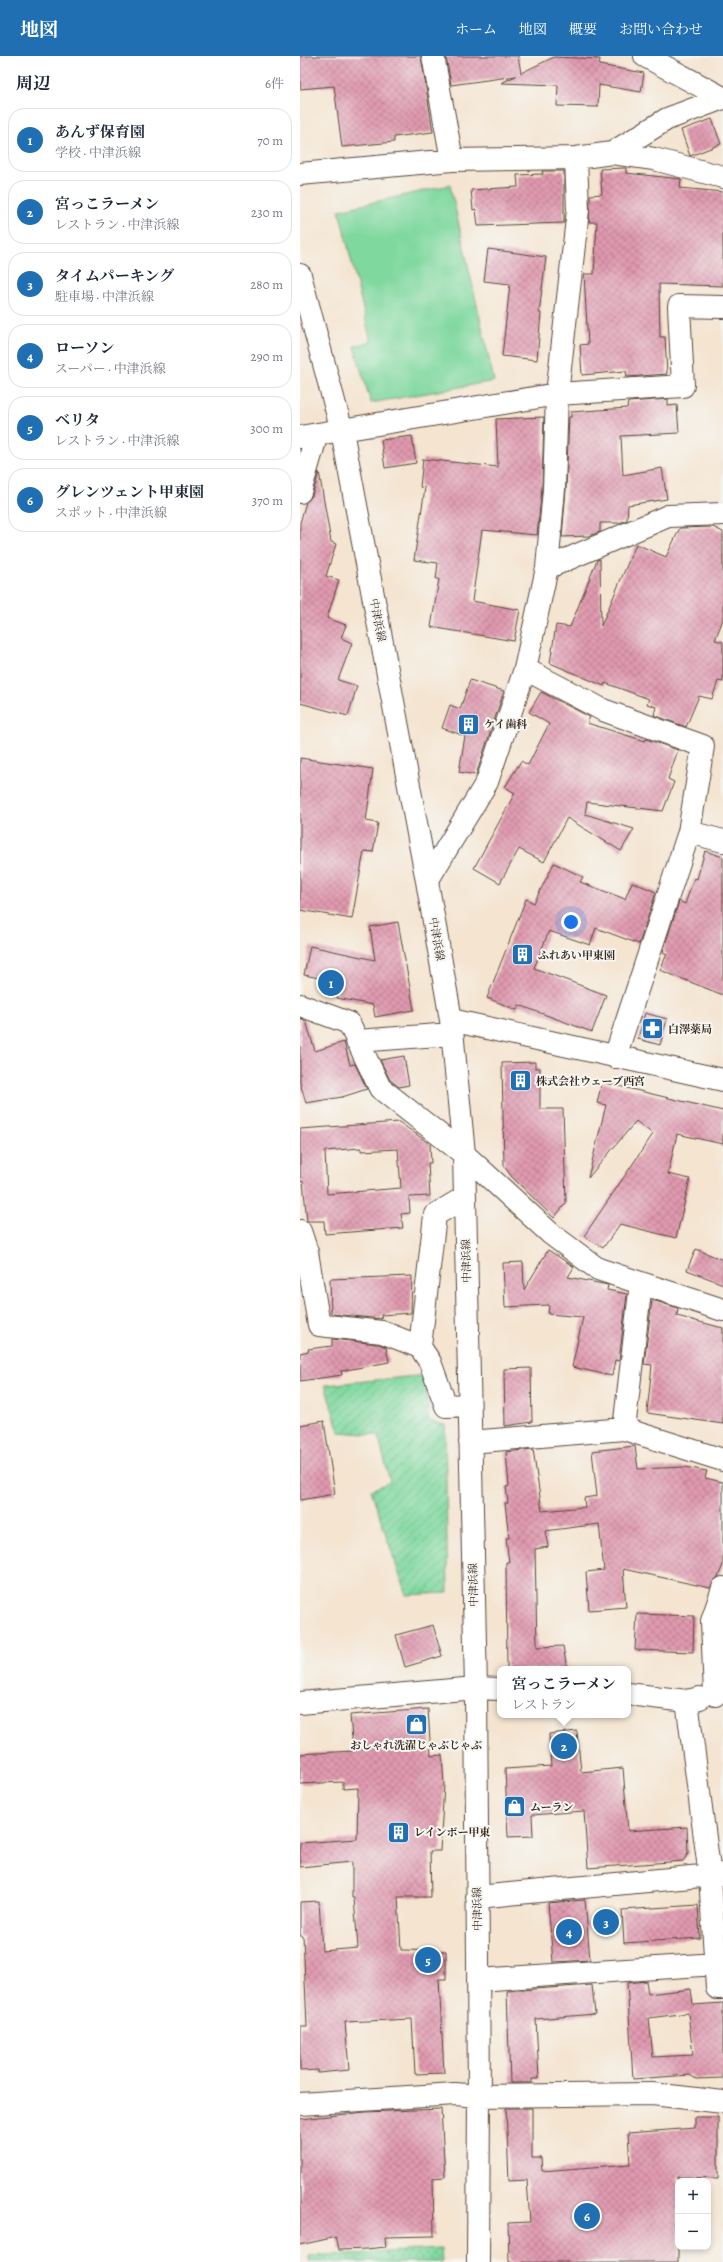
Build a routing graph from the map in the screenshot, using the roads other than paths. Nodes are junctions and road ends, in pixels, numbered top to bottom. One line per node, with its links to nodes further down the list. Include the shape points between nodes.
1 (433, 56): 6 (street)
2 (645, 56): 3 (street)
3 (723, 98): 4 (street, via 667,119)
4 (612, 153): 5 (street); 8 (street, via 654,159)
5 (576, 158): 6 (street); 11 (street, via 578,210)
6 (452, 160): 7 (street)
7 (300, 174)
8 (723, 177)
9 (300, 276): 12 (street, 中津浜線)
10 (723, 307): 11 (street, via 679,306 683,386)
11 (557, 394): 12 (street); 16 (street, via 554,489)
12 (342, 430): 13 (street); 20 (street, 中津浜線)
13 (308, 435): 14 (street)
14 (300, 492)
15 (723, 514): 16 (street, via 668,516)
16 (547, 568): 17 (street)
17 (525, 669): 18 (street, via 603,710 703,746); 20 (street, via 487,782)
18 (688, 832): 19 (street); 24 (street)
19 (723, 841)
20 (427, 881): 22 (street, 中津浜線)
21 (300, 1005): 23 (street, via 349,1024)
22 (451, 1027): 23 (street); 24 (street); 26 (street, 中津浜線)
23 (357, 1041): 26 (street, via 380,1088)
24 (615, 1057): 25 (street)
25 (723, 1080)
26 (464, 1154): 27 (street, 中津浜線); 29 (street, via 551,1234 598,1269)
27 (465, 1197): 31 (street, via 435,1215); 32 (street, 中津浜線)
28 (300, 1231): 31 (street, via 307,1252 319,1325 382,1332)
29 (641, 1283): 30 (street); 33 (street)
30 (723, 1310)
31 (420, 1347): 32 (street, via 430,1362 446,1406)
32 (469, 1405): 34 (street, 中津浜線)
33 (624, 1429): 34 (street); 35 (street)
34 (470, 1442): 37 (street, 中津浜線)
35 (723, 1460)
36 (723, 1588): 40 (street, via 712,1621)
37 (476, 1688): 38 (street); 42 (street); 44 (street, 中津浜線)
38 (497, 1689)
39 (631, 1694): 41 (street)
40 (719, 1695): 41 (street)
41 (687, 1701): 43 (street)
42 (300, 1703)
43 (716, 1875): 44 (street); 45 (street)
44 (477, 1897): 46 (street, 中津浜線)
45 (716, 1964): 46 (street); 47 (street, via 717,1988)
46 (478, 1980): 48 (street, 中津浜線)
47 (723, 1988)
48 (480, 2096): 49 (street, via 652,2094); 50 (street, via 455,2094); 51 (street, 中津浜線)
49 (723, 2102)
50 (300, 2104)
51 (478, 2262)

